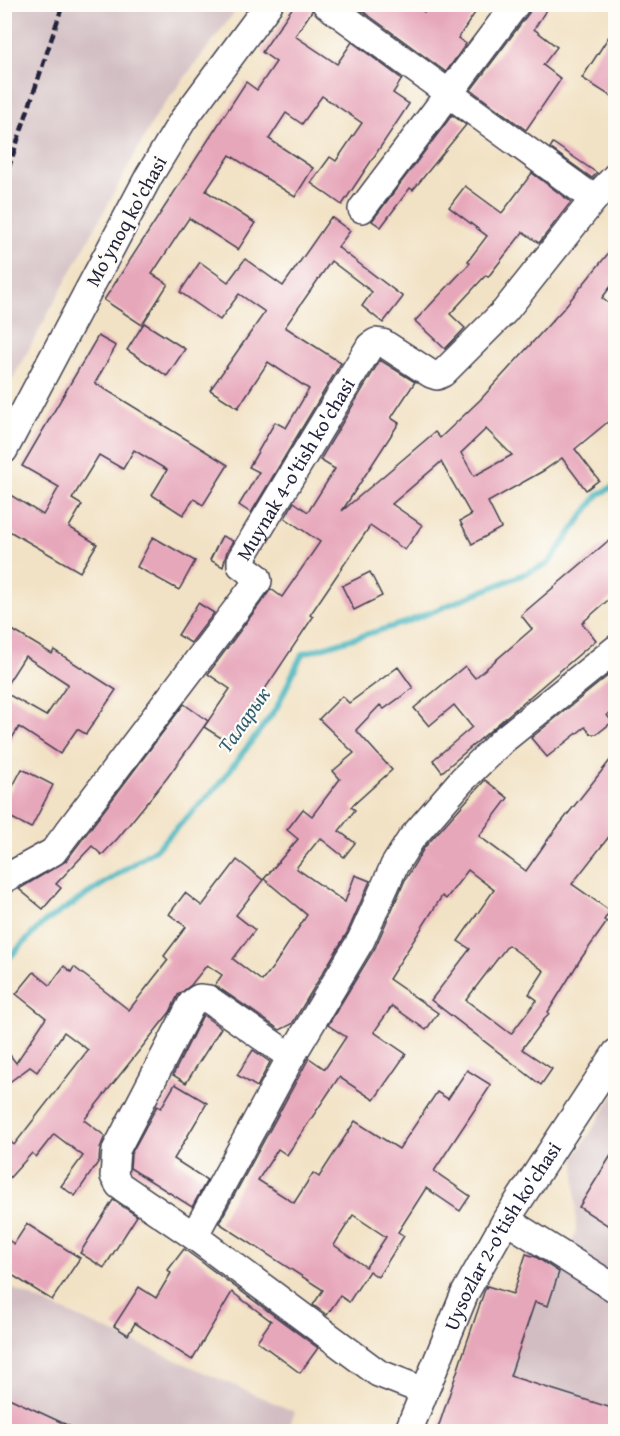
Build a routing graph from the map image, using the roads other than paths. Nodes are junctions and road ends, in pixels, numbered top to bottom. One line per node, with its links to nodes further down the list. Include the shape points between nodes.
1 (268, 4): 8 (street, Moʻynoq ko'chasi, via 183,120 149,176)
2 (326, 4): 4 (street)
3 (516, 4): 4 (street)
4 (448, 93): 6 (street); 7 (street)
5 (615, 176): 6 (street, Muynak 4-o'tish ko'chasi)
6 (594, 199): 10 (street, Muynak 4-o'tish ko'chasi, via 505,311 444,373 431,374 383,343 370,346 241,559 241,565 258,581 53,852)
7 (362, 209)
8 (4, 450)
9 (615, 649): 12 (street, via 502,740 411,839 394,866 362,940)
10 (4, 879)
11 (615, 1053): 13 (street, Uysozlar 2-o'tish ko'chasi)
12 (291, 1057): 14 (street); 14 (street, via 208,999 192,1003 116,1150 114,1176 119,1185)
13 (506, 1220): 15 (street); 16 (street, Uysozlar 2-o'tish ko'chasi, via 465,1293)
14 (194, 1236): 16 (street, via 378,1373)
15 (615, 1289)
16 (424, 1391): 17 (street, Uysozlar 2-o'tish ko'chasi)
17 (408, 1431)

